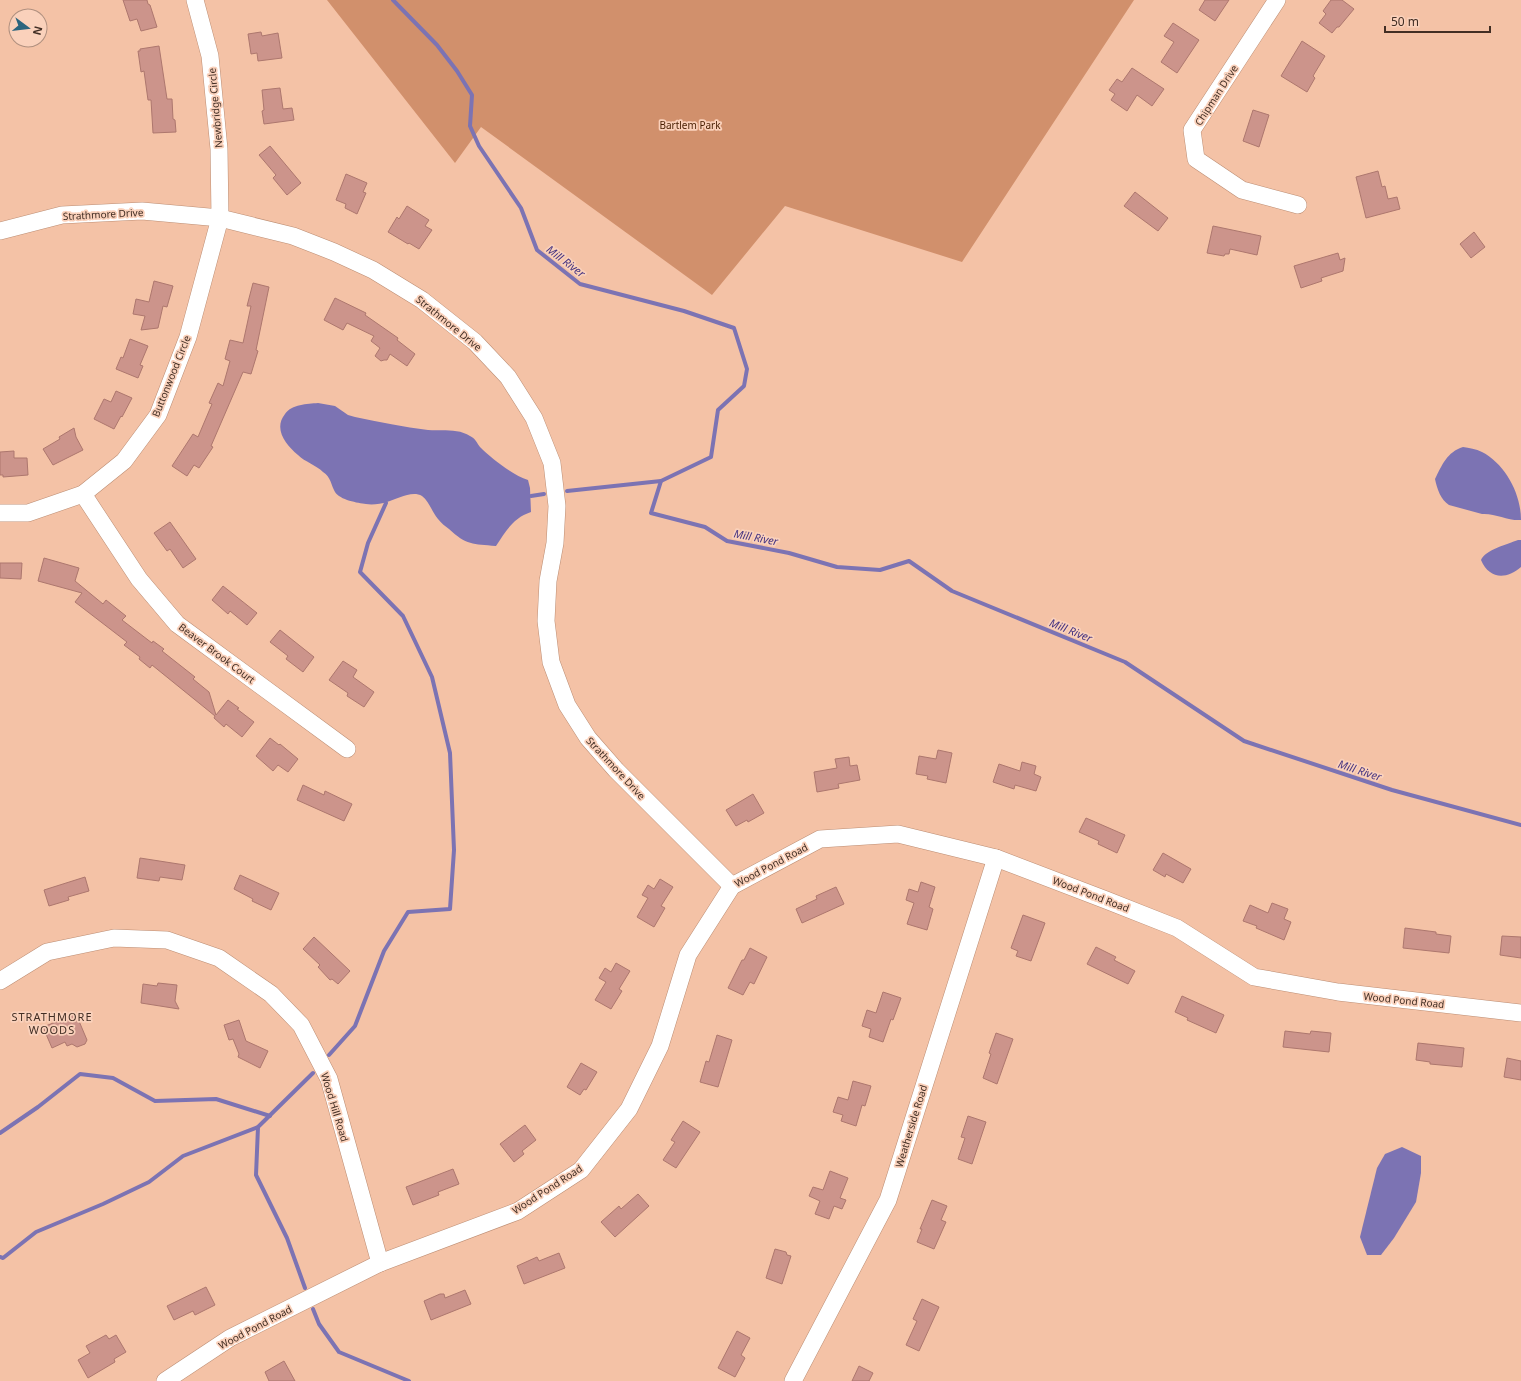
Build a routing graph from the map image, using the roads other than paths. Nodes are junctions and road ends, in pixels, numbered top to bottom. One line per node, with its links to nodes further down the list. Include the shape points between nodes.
1 (195, 0): 4 (street, Newbridge Circle, via 210,56 219,149)
2 (1277, 0): 3 (street, Chipman Drive, via 1192,130 1196,159 1242,190)
3 (1298, 205)
4 (220, 218): 5 (street, Strathmore Drive, via 142,211 78,214); 6 (street, Buttonwood Circle, via 188,337 158,415 124,461); 10 (street, Strathmore Drive, via 294,236 373,270 416,296 448,320 476,342 508,376 534,418 552,463 557,506 556,543 548,581 546,621 552,662 567,705 588,738 616,770)
5 (0, 231)
6 (83, 494): 7 (street, Buttonwood Circle, via 28,513); 8 (street, Beaver Brook Court, via 139,579 177,624)
7 (0, 513)
8 (346, 748)
9 (996, 858): 10 (street, Wood Pond Road, via 898,834 820,839); 12 (street, Wood Pond Road, via 1177,928 1254,977 1338,992); 15 (street, Weatherside Road, via 888,1200)
10 (732, 886): 13 (street, Wood Pond Road, via 688,955 660,1046 629,1109 581,1170 518,1211)
11 (0, 981): 13 (street, Wood Hill Road, via 47,952 114,938 167,940 219,958 271,994 301,1025 329,1079)
12 (1521, 1012)
13 (380, 1264): 14 (street, Wood Pond Road, via 230,1338)
14 (165, 1381)
15 (793, 1381)

